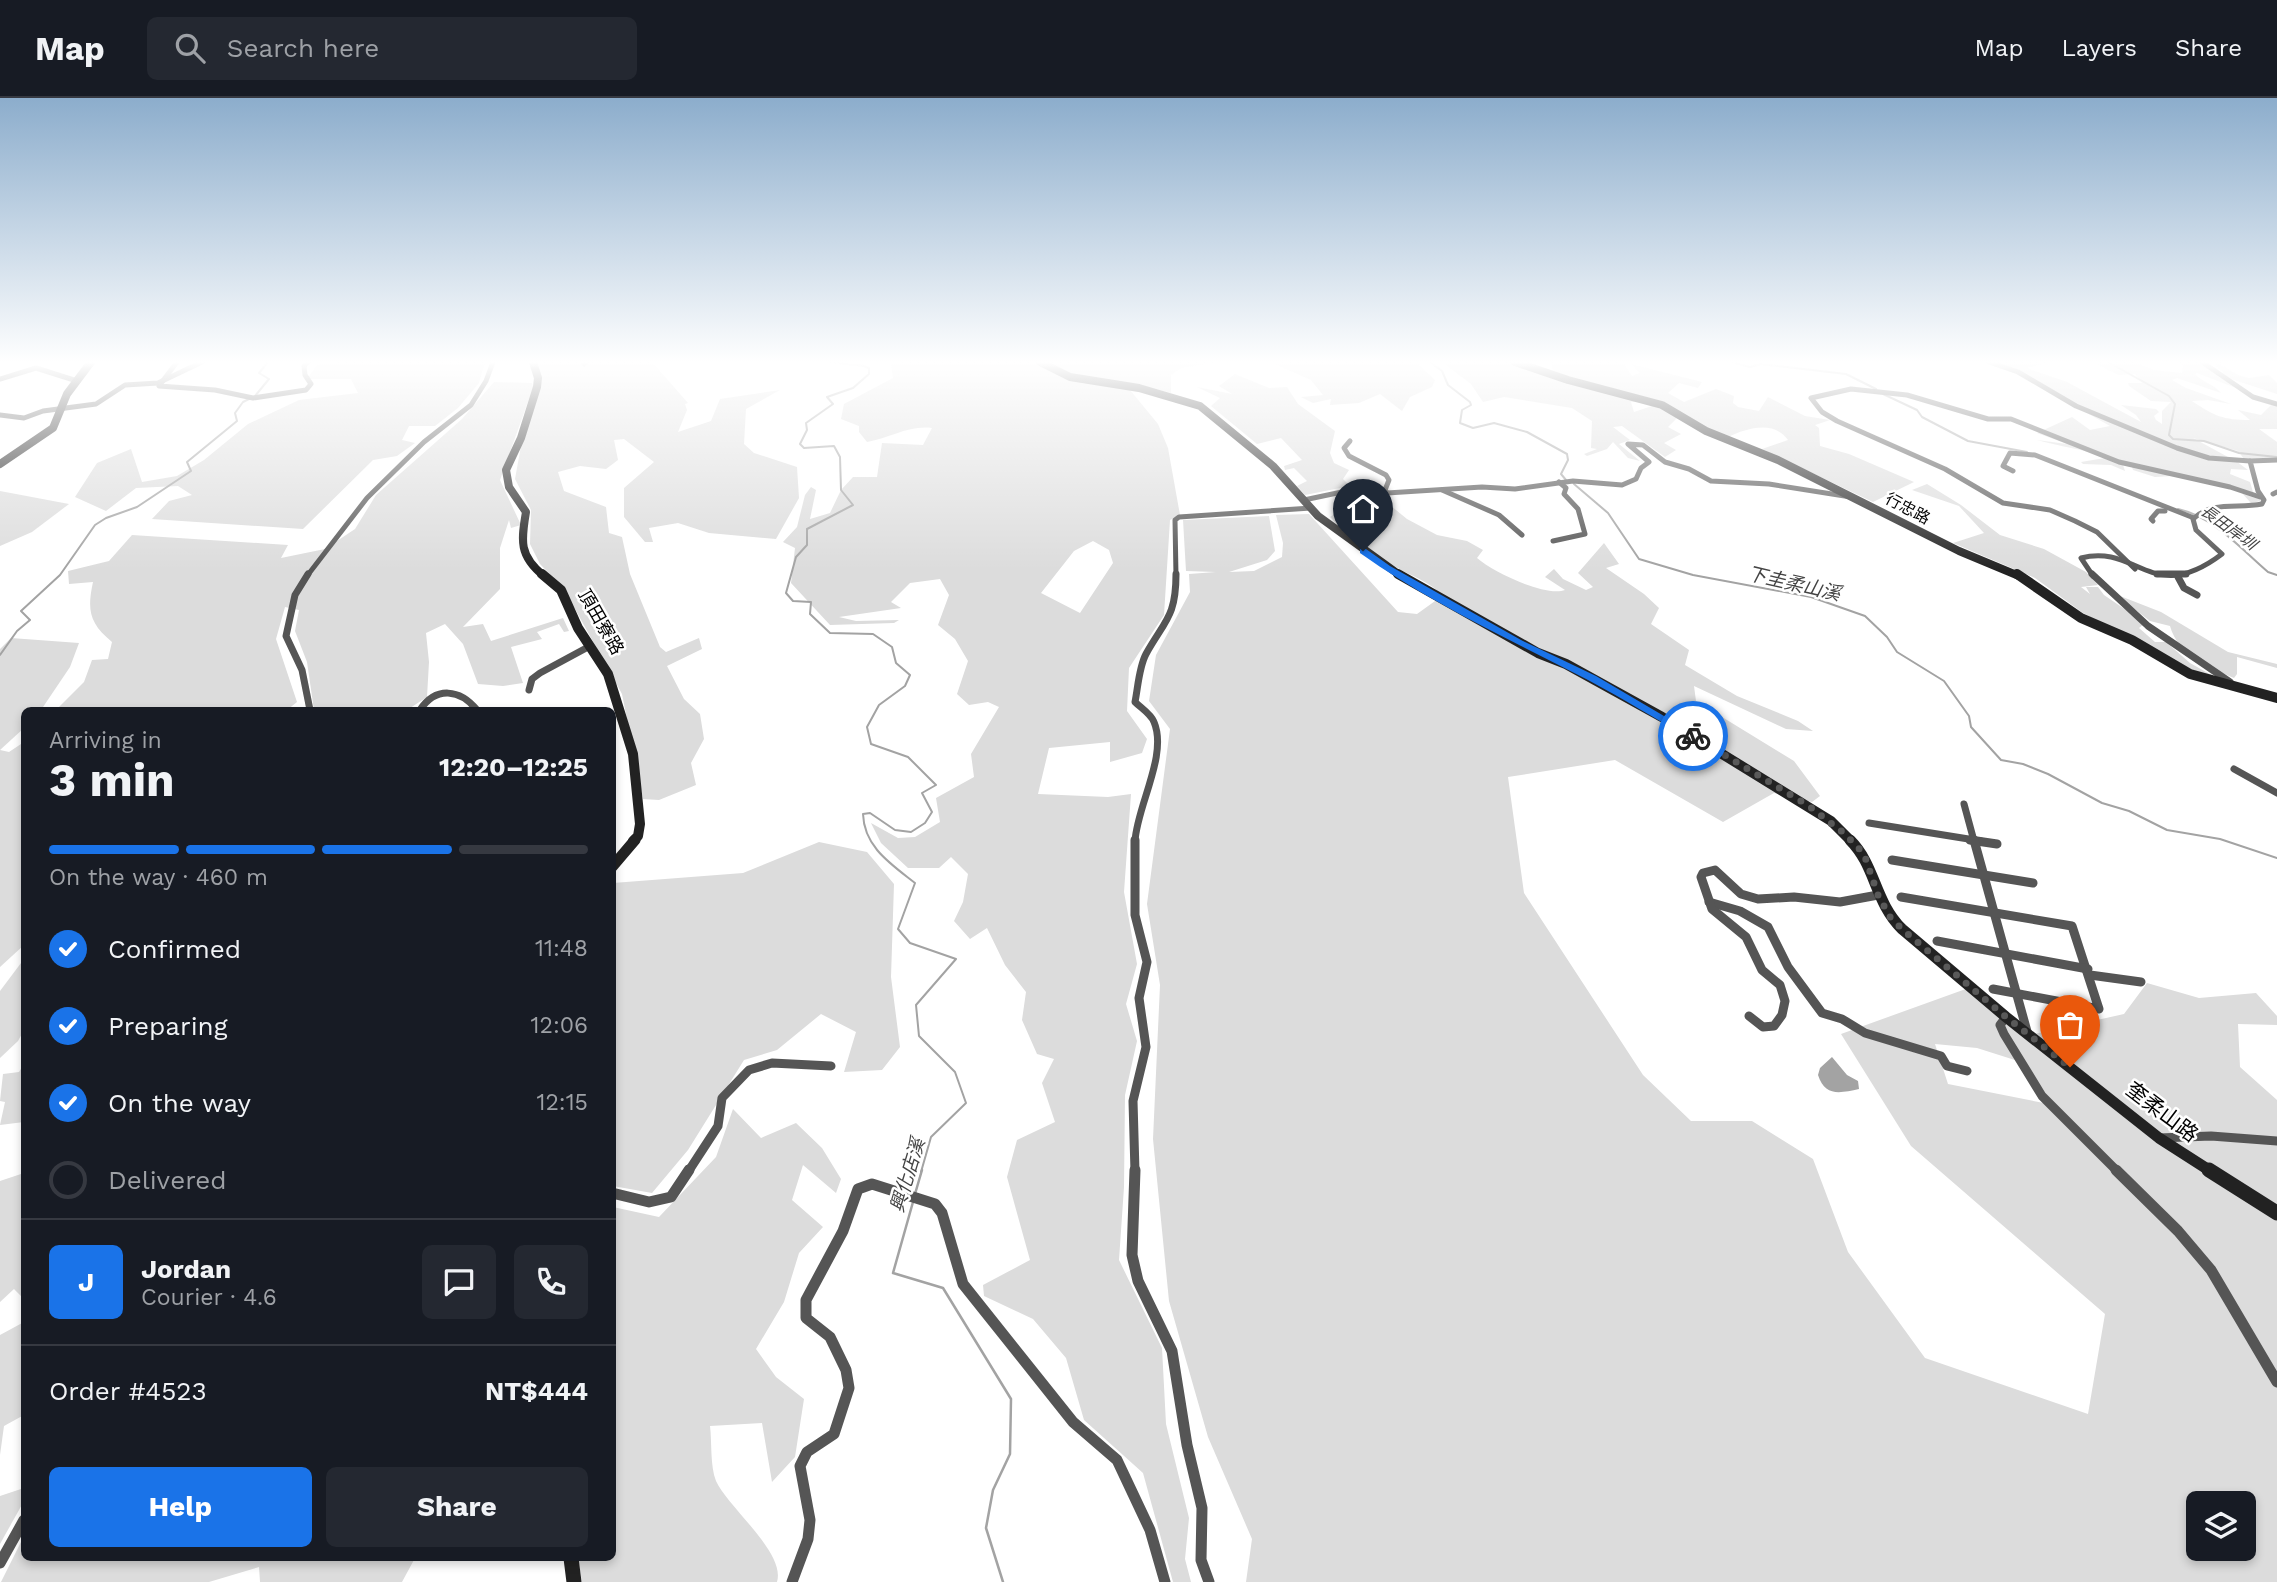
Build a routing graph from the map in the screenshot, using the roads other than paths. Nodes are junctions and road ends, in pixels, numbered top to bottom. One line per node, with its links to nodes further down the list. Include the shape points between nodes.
1 (48, 431): 12 (street)
2 (439, 431): 32 (street, via 368,498 295,595 286,636 302,670)
3 (523, 431): 28 (street, 頂田寮路, via 506,470 509,487 526,512 521,541 533,566 561,590)
4 (1231, 431): 19 (street, 奎柔山路, via 1273,466)
5 (1707, 431): 17 (street, 行忠路)
6 (1860, 431): 25 (street, via 1945,469 2003,503 2050,510 2097,532)
7 (2044, 431): 18 (street, via 2119,462)
8 (2138, 431): 11 (street, via 2209,458)
9 (1350, 441): 16 (street, via 1344,448 1349,456 1386,475)
10 (2277, 460): 11 (street)
11 (2250, 461): 18 (street)
12 (0, 464)
13 (2013, 471): 20 (street, via 2003,466 2010,453 2035,455)
14 (1561, 481): 15 (street, via 1516,489); 17 (street, via 1615,486 1633,481 1649,462 1628,444 1633,442 1669,464 1711,481); 24 (street, via 1585,534)
15 (1441, 490): 16 (street); 23 (street, via 1499,514)
16 (1387, 493): 19 (street, via 1348,489)
17 (1854, 497): 29 (street, 行忠路, via 1959,551 2012,571 2081,618 2132,640 2190,674)
18 (2260, 497): 21 (street, via 2264,502 2258,505 2215,505)
19 (1308, 504): 45 (street, 奎柔山路, via 1341,536 1387,568 1662,717 1831,821 1864,854); 71 (street, via 1175,520 1175,600 1163,631 1145,656 1135,702 1153,719 1158,736 1136,824 1135,915 1147,962 1139,998 1146,1047 1133,1101 1132,1255 1138,1281 1172,1351 1202,1508 1202,1560)
20 (2185, 514): 21 (street); 22 (street, via 2158,511)
21 (2196, 516): 26 (street, via 2196,530 2222,554 2202,570)
22 (2153, 521)
23 (1522, 536)
24 (1553, 541)
25 (2135, 569): 26 (street); 29 (street, via 2096,555 2081,558 2112,596 2198,664)
26 (2178, 577): 27 (street, via 2183,588)
27 (2197, 595)
28 (590, 646): 30 (street, via 540,673); 42 (street, 頂田寮路, via 608,674 633,754 638,836)
29 (2236, 686): 31 (street, 行忠路)
30 (529, 690)
31 (2277, 698)
32 (309, 707)
33 (423, 707): 34 (street, via 431,697 447,693 467,697)
34 (475, 707)
35 (2235, 769): 36 (street)
36 (2277, 793)
37 (1964, 804): 39 (street)
38 (1870, 823): 39 (street)
39 (1974, 841): 40 (street); 43 (street)
40 (1997, 844)
41 (1892, 860): 43 (street)
42 (616, 862)
43 (1983, 875): 44 (street); 48 (street)
44 (2033, 883)
45 (1878, 895): 47 (street, via 1840,902 1749,897 1712,869 1701,877); 56 (street, 奎柔山路, via 1902,929)
46 (1900, 897): 48 (street)
47 (1709, 902): 55 (street, via 1717,915 1746,937 1762,970 1780,985 1785,1001 1774,1026 1763,1027); 59 (street, via 1740,911 1768,927 1788,967 1822,1013 1865,1034 1941,1056 1947,1066)
48 (1994, 913): 50 (street); 51 (street, via 2073,926)
49 (1937, 941): 50 (street)
50 (2005, 953): 51 (street); 54 (street)
51 (2089, 972): 52 (street); 54 (street, via 2099,1009)
52 (2141, 982)
53 (1993, 989): 54 (street)
54 (2017, 994): 57 (street)
55 (1749, 1016)
56 (2006, 1017): 57 (street, 奎柔山路); 64 (street, via 2000,1026 2042,1096 2211,1270)
57 (2028, 1035): 60 (street, 奎柔山路)
58 (831, 1066): 62 (street, via 772,1063 748,1070 722,1098 718,1126 671,1197 649,1202)
59 (1967, 1071)
60 (2159, 1138): 61 (street); 63 (street, 奎柔山路)
61 (2277, 1141)
62 (616, 1194)
63 (2277, 1213)
64 (2277, 1382)
65 (21, 1525): 67 (street)
66 (571, 1561): 68 (street)
67 (0, 1563)
68 (574, 1582)
69 (792, 1582): 70 (street, via 810,1520 800,1466 807,1452 834,1434 849,1388 830,1336 806,1318 806,1300 843,1231 858,1189 872,1184 935,1204 942,1213 962,1284 1073,1422 1117,1460 1150,1530)
70 (1165, 1582)
71 (1209, 1582)

